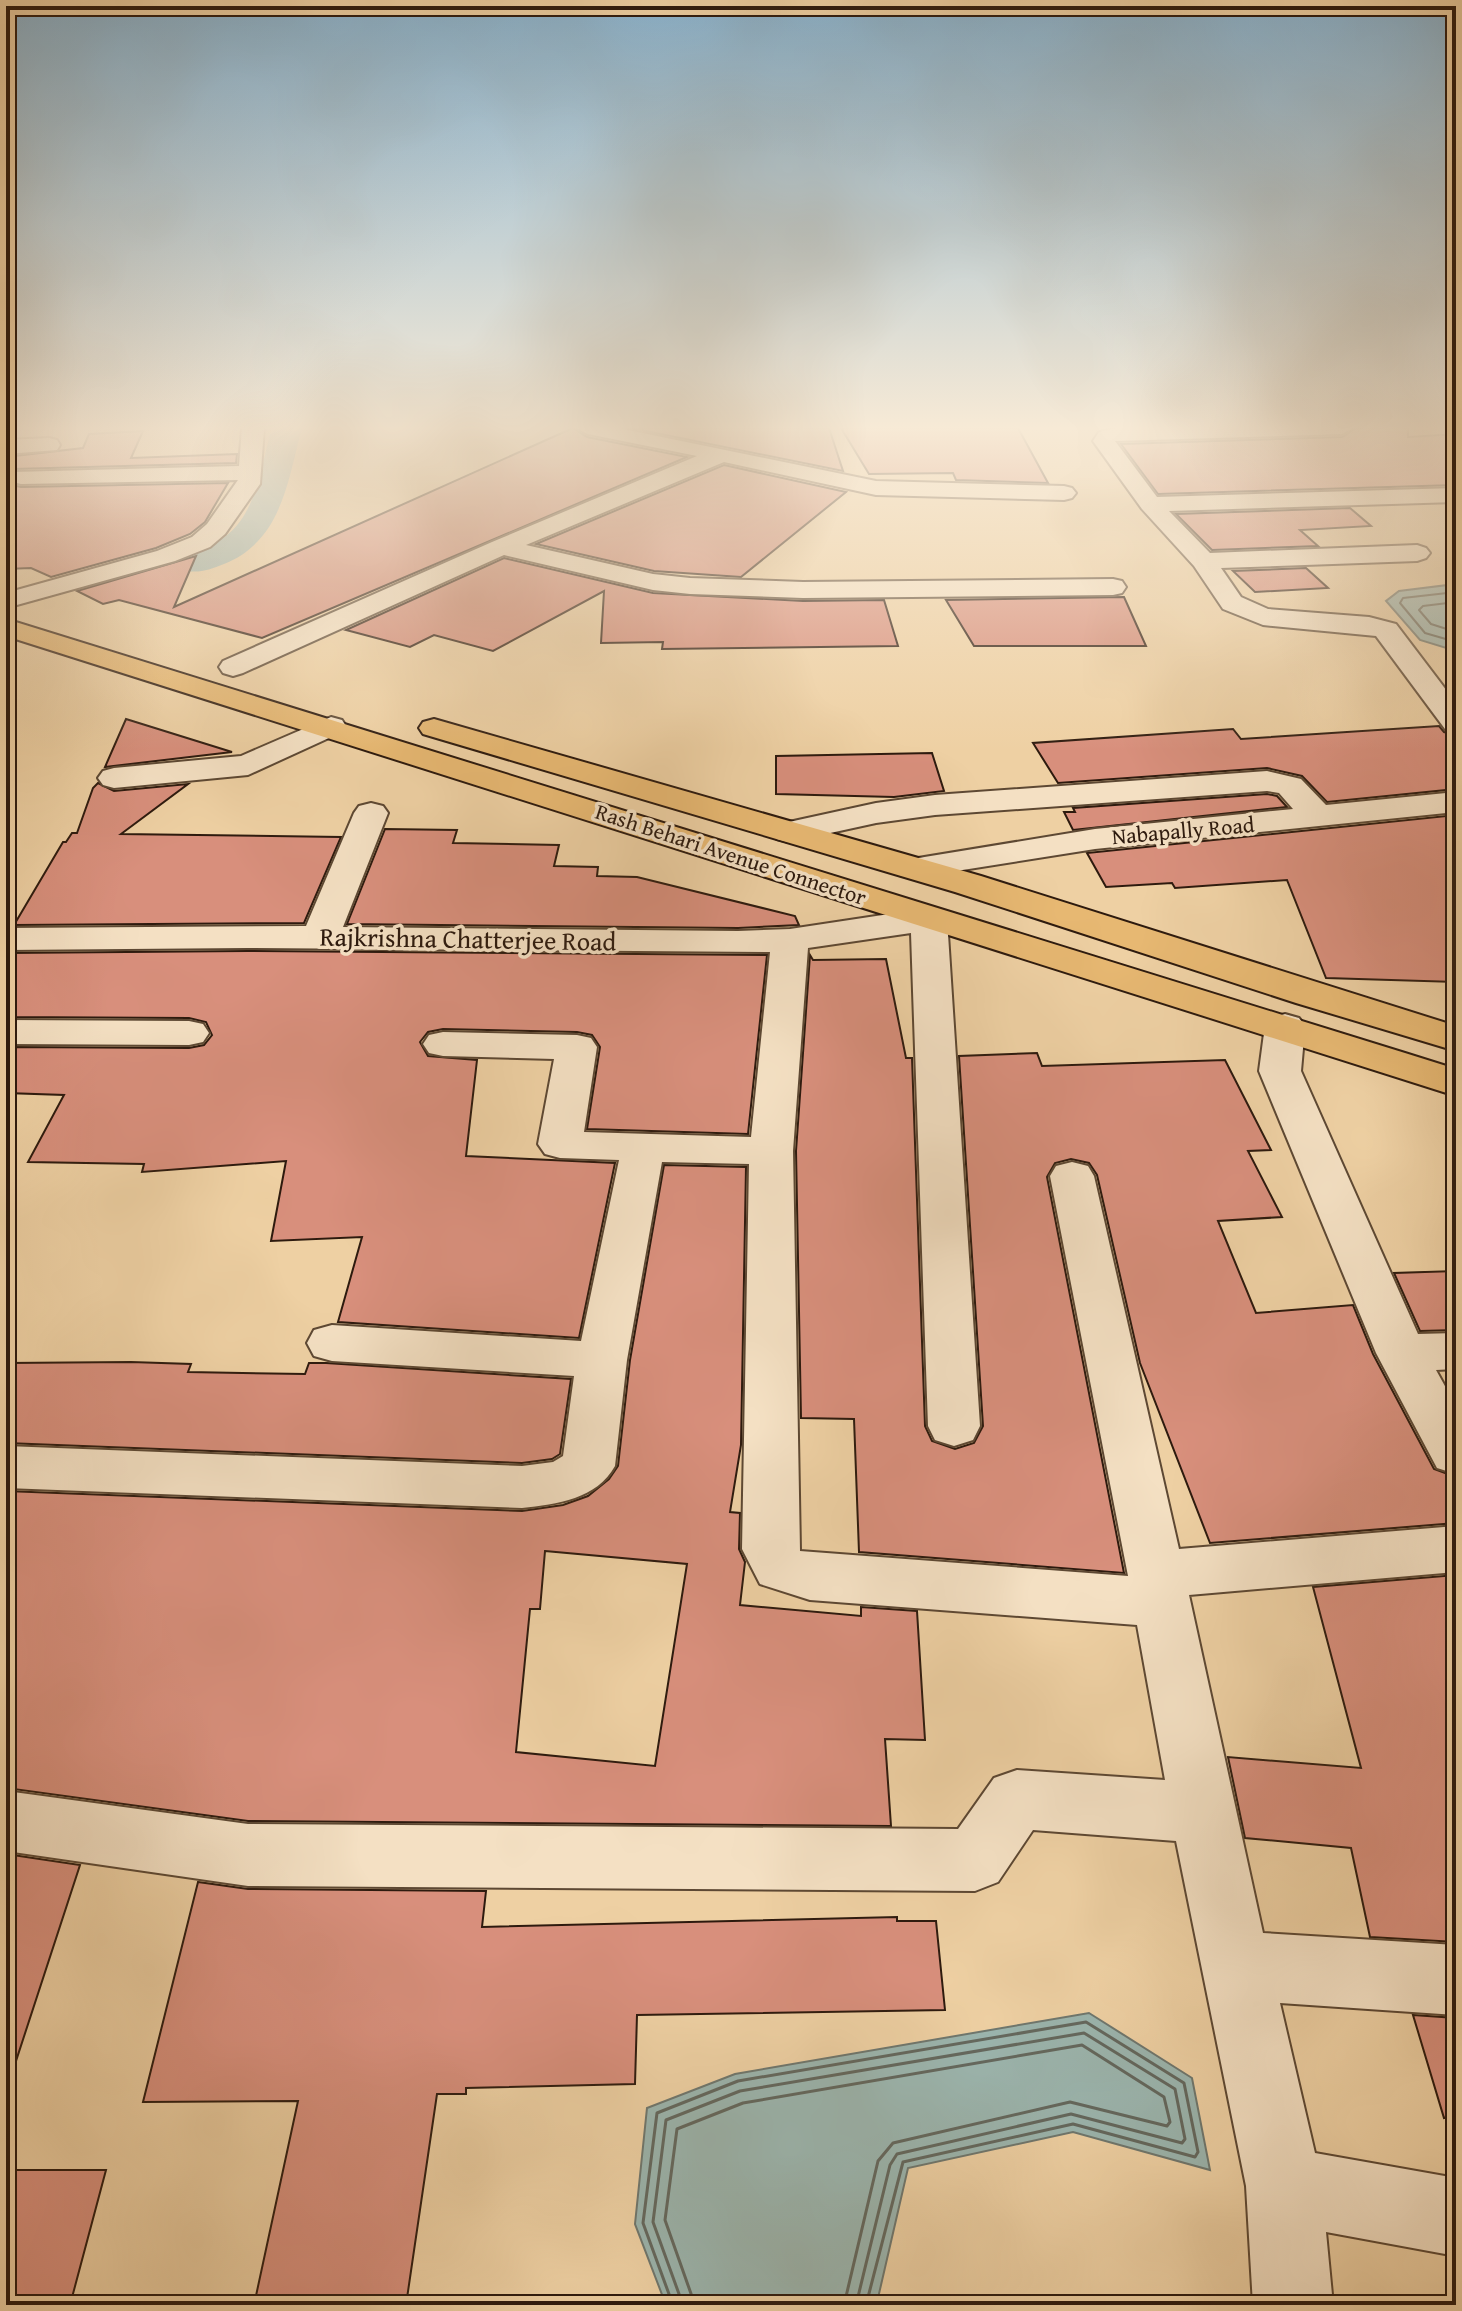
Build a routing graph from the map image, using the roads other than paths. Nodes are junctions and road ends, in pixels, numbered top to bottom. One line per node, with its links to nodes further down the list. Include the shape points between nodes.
1 (208, 536): 8 (street, via 166,556)
2 (527, 536): 4 (street)
3 (1180, 536): 6 (street)
4 (501, 547): 7 (street, via 690,586); 9 (street)
5 (1417, 553): 6 (street)
6 (1203, 561): 10 (street, via 1232,603 1245,611 1386,630)
7 (1113, 587)
8 (7, 609): 9 (main road, Rash Behari Avenue Connector); 11 (main road, Rash Behari Avenue Connector)
9 (233, 667): 16 (main road, Rash Behari Avenue Connector)
10 (1456, 723)
11 (331, 726): 12 (street, via 248,765); 19 (main road, Rash Behari Avenue Connector)
12 (114, 778)
13 (1456, 802): 15 (street, Nabapally Road)
14 (371, 813): 20 (street)
15 (1319, 817): 16 (street, via 1290,786 1267,781 935,805); 17 (street, Nabapally Road, via 1095,839)
16 (789, 832): 17 (main road, Rash Behari Avenue Connector)
17 (912, 868): 18 (main road, Rash Behari Avenue Connector)
18 (968, 884): 19 (street); 26 (main road, Rash Behari Avenue Connector)
19 (929, 919): 22 (street, Rajkrishna Chatterjee Road); 23 (main road, Rash Behari Avenue Connector); 36 (street)
20 (320, 938): 21 (street, Rajkrishna Chatterjee Road); 22 (street, Rajkrishna Chatterjee Road)
21 (6, 939)
22 (790, 940): 30 (street)
23 (1285, 1026): 28 (main road, Rash Behari Avenue Connector); 34 (street, via 1280,1071)
24 (6, 1032): 25 (street)
25 (189, 1033)
26 (1456, 1039)
27 (443, 1044): 29 (street, via 577,1047 560,1144)
28 (1456, 1083)
29 (643, 1148): 30 (street); 35 (street)
30 (771, 1151): 40 (street, via 770,1549 780,1568 810,1577)
31 (1072, 1176): 40 (street)
32 (332, 1343): 35 (street)
33 (1456, 1351): 34 (street)
34 (1401, 1353): 37 (street)
35 (602, 1360): 38 (street, via 588,1466 559,1483 522,1487)
36 (954, 1426)
37 (1456, 1454)
38 (6, 1467)
39 (1456, 1549): 40 (street)
40 (1159, 1588): 41 (street)
41 (1203, 1813): 42 (street, via 1017,1799 975,1860 248,1855); 43 (street)
42 (6, 1821)
43 (1237, 1966): 44 (street); 45 (street)
44 (1456, 1980)
45 (1284, 2186): 46 (street); 47 (street)
46 (1456, 2217)
47 (1293, 2305)

